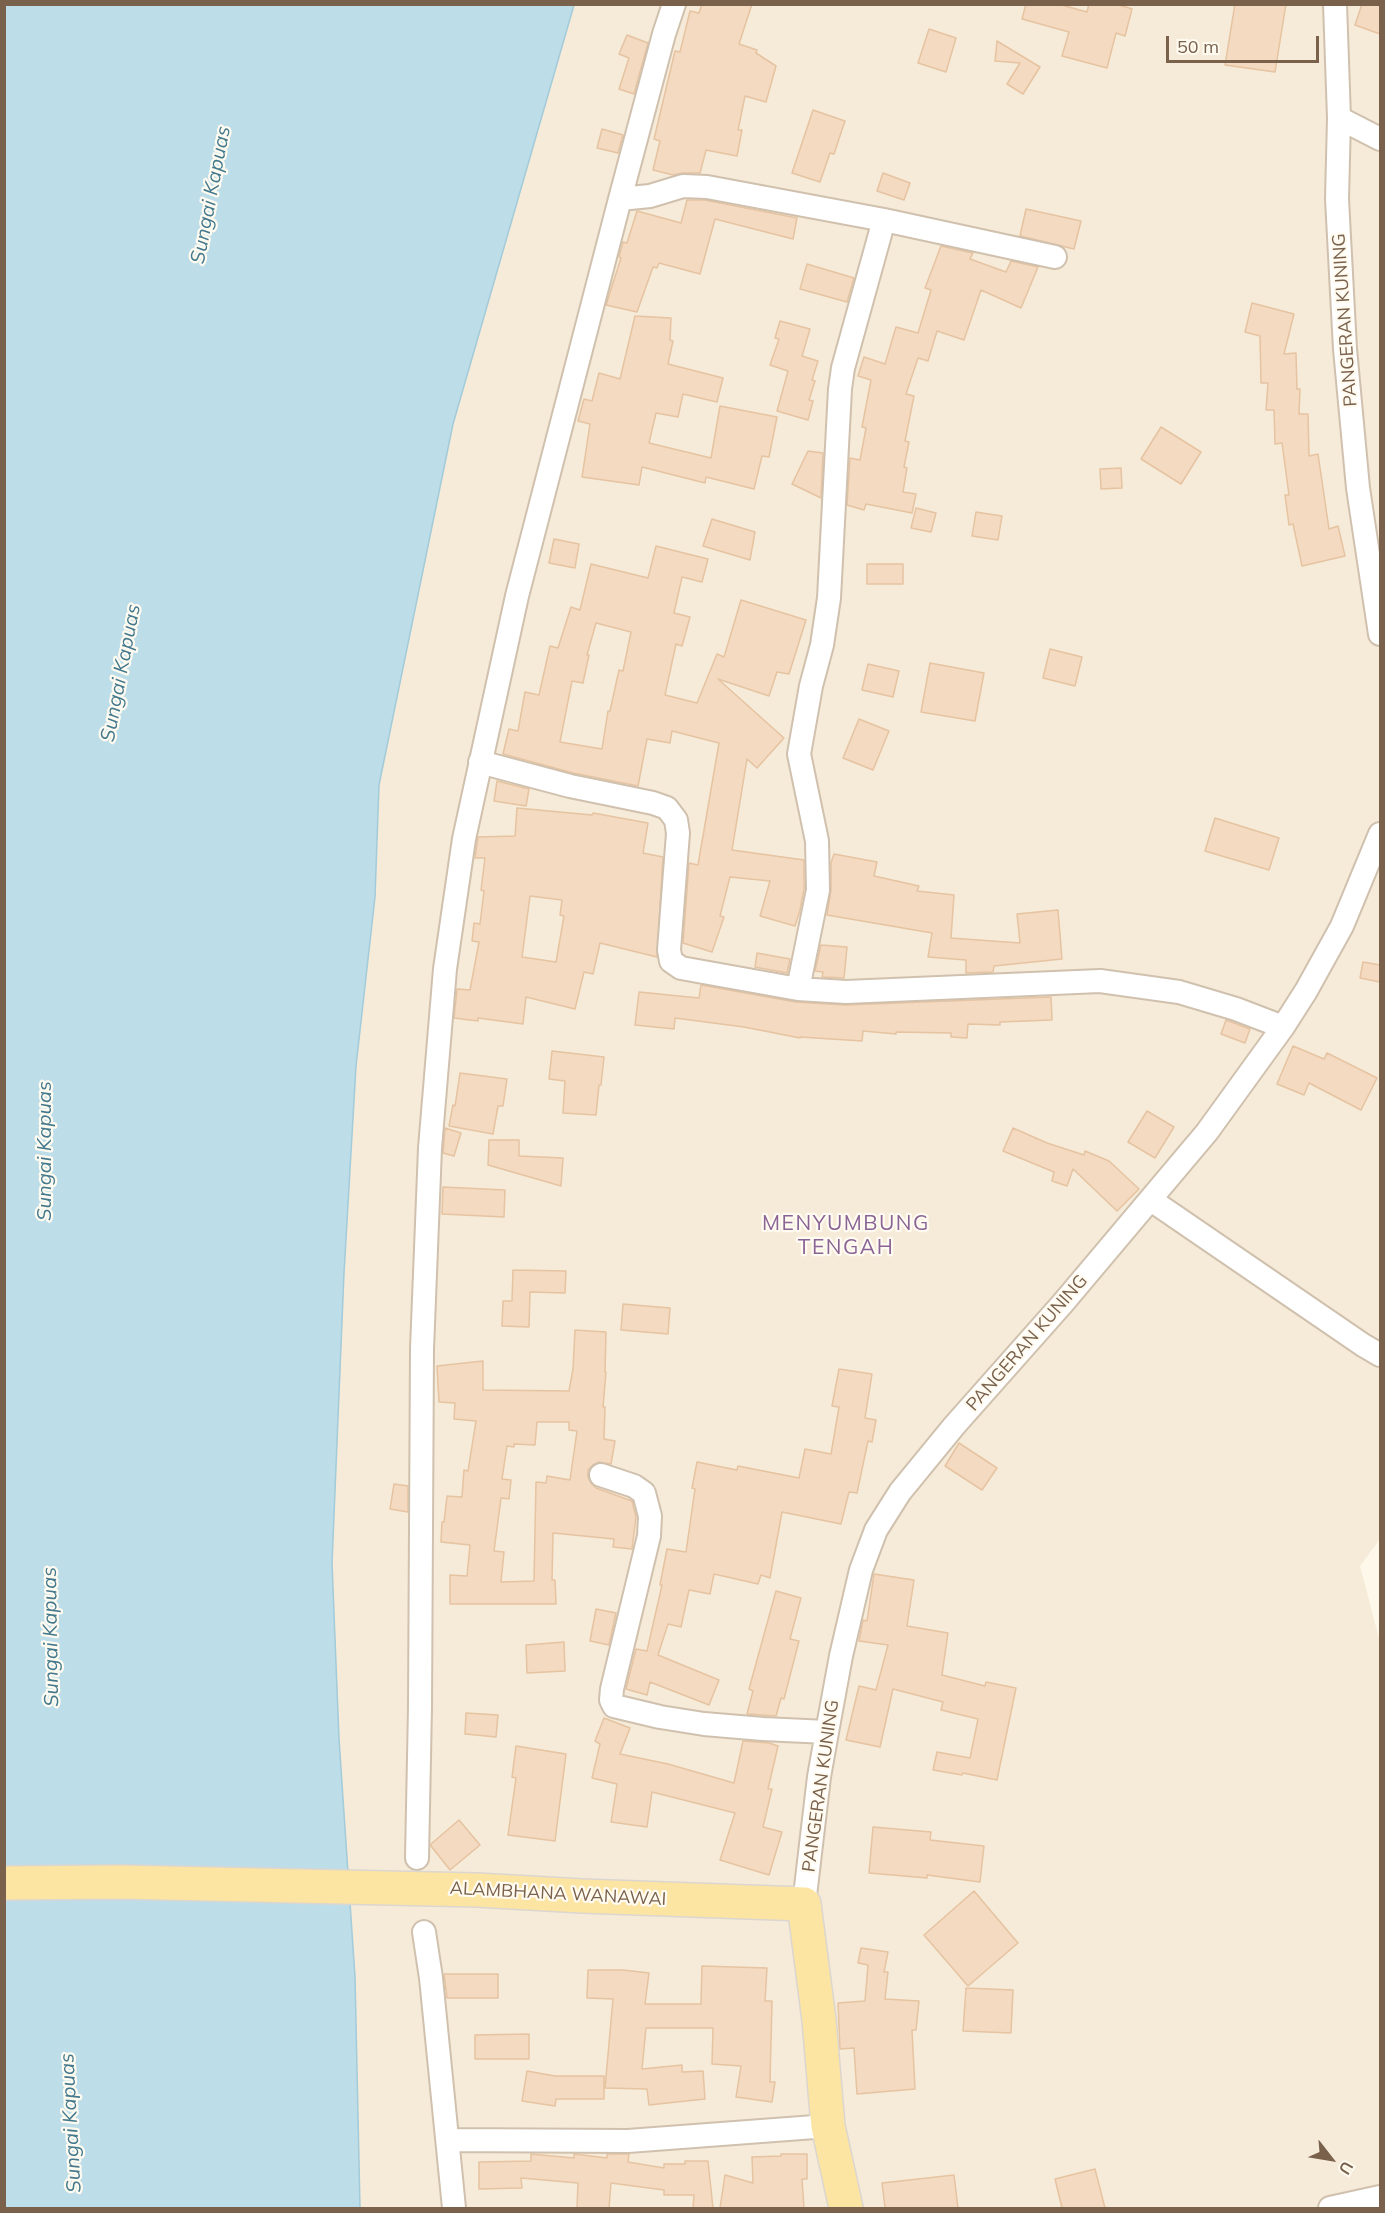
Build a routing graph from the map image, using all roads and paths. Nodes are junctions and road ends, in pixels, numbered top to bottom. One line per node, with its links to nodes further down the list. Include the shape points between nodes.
1 (674, 4): 5 (street)
2 (1335, 4): 3 (street, PANGERAN KUNING)
3 (1339, 118): 4 (street); 8 (street, PANGERAN KUNING, via 1337,199 1345,349 1358,488)
4 (1380, 139)
5 (620, 199): 6 (street, via 650,196 683,186 707,187); 9 (street, via 517,596)
6 (884, 220): 7 (street); 11 (street, via 843,368 829,598 799,754 817,841 818,890)
7 (1055, 257)
8 (1380, 634)
9 (480, 762): 11 (street, via 667,808 676,820 678,833 670,961 693,971); 17 (street, via 464,839 446,969 429,1148 422,1349)
10 (1380, 834): 12 (street, PANGERAN KUNING, via 1342,926)
11 (798, 989): 12 (street, via 846,992 1100,981 1179,992)
12 (1283, 1027): 13 (street, PANGERAN KUNING, via 1207,1132)
13 (1151, 1200): 14 (street); 16 (street, PANGERAN KUNING, via 900,1492 876,1530 861,1570)
14 (1380, 1355)
15 (601, 1475): 16 (street, via 644,1493 650,1516 649,1536 612,1689 614,1706 704,1724)
16 (827, 1732): 19 (street, PANGERAN KUNING)
17 (417, 1858)
18 (4, 1883): 19 (main road, ALAMBHANA WANAWAI, via 413,1888)
19 (804, 1904): 21 (main road)
20 (424, 1932): 22 (street)
21 (828, 2126): 22 (street, via 628,2141); 25 (main road)
22 (448, 2140): 24 (street)
23 (1380, 2197): 26 (street)
24 (454, 2208)
25 (846, 2208)
26 (1330, 2208)

